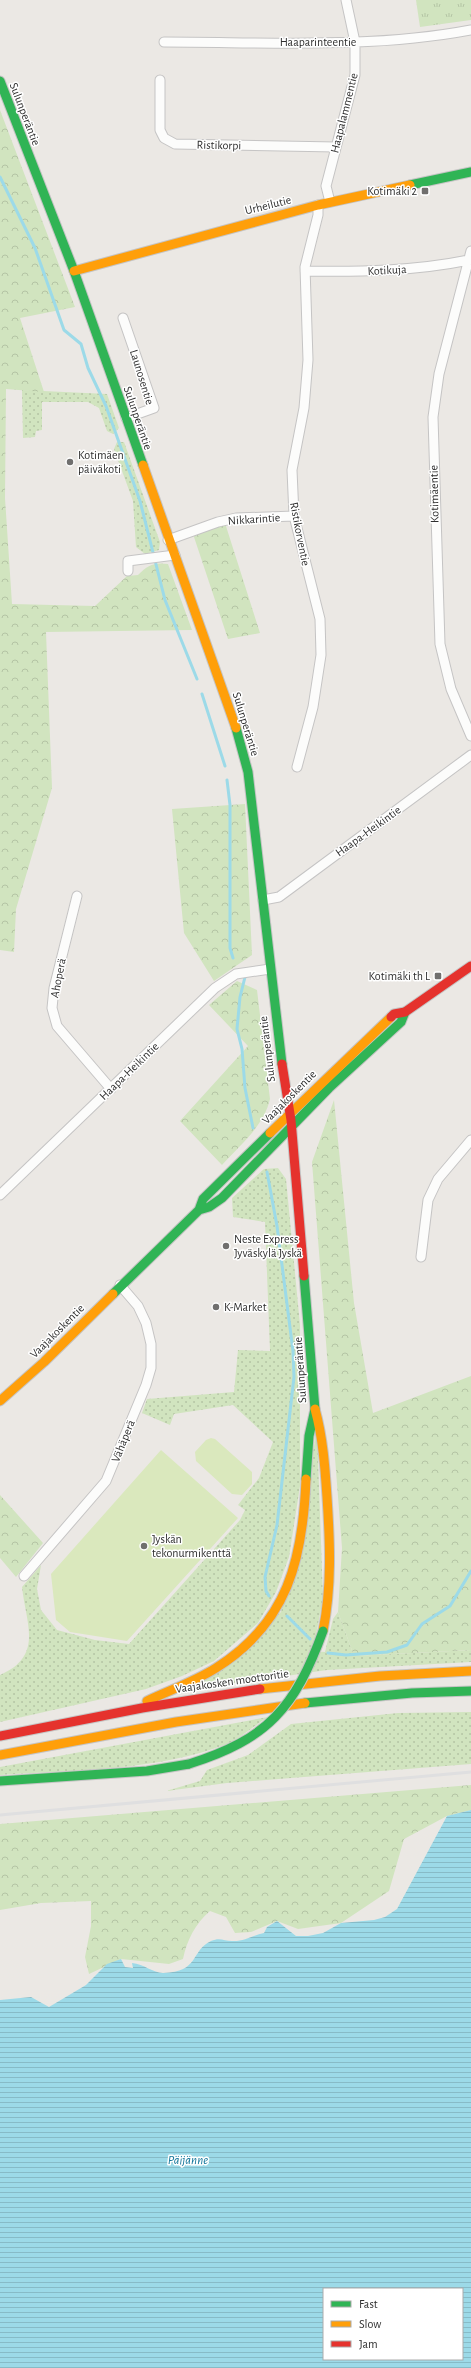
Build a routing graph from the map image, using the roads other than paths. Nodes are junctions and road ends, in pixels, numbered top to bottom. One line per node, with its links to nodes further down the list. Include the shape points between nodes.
1 (346, 0): 4 (street, Haapalammentie)
2 (471, 30): 4 (street, Haaparinteentie, via 435,36)
3 (164, 42): 4 (street, Haaparinteentie)
4 (355, 42): 7 (street, Haapalammentie, via 355,75)
5 (160, 80): 7 (street, Ristikorpi, via 160,130 164,138 175,144)
6 (0, 81): 12 (main road, Sulunperäntie)
7 (336, 147): 9 (street, Haapalammentie, via 326,186)
8 (471, 172): 9 (main road, Urheilutie)
9 (330, 202): 10 (main road, Urheilutie)
10 (318, 205): 12 (main road, Urheilutie); 13 (street, Ristikorventie, via 318,216)
11 (470, 256): 13 (street, Kotikuja, via 434,267 355,272); 20 (street, Kotimäentie, via 439,374 433,417 440,644 452,689)
12 (74, 271): 15 (main road, Sulunperäntie)
13 (305, 271): 16 (street, Ristikorventie, via 308,360 304,408 292,470)
14 (123, 318): 15 (street, Launosentie, via 154,408)
15 (126, 418): 17 (main road, Sulunperäntie)
16 (294, 516): 17 (street, Nikkarintie, via 236,518); 22 (street, Ristikorventie, via 320,619 321,655 313,707)
17 (168, 540): 18 (main road, Sulunperäntie)
18 (175, 555): 19 (street, via 128,561); 24 (main road, Sulunperäntie, via 241,741 248,772)
19 (128, 571)
20 (471, 736)
21 (471, 755): 24 (street, Haapa-Heikintie, via 279,897)
22 (297, 767)
23 (77, 896): 28 (street, Ahoperä, via 54,988 52,1008 57,1026)
24 (263, 900): 26 (main road, Sulunperäntie)
25 (471, 966): 27 (main road, Vaajakoskentie)
26 (270, 969): 28 (street, Haapa-Heikintie, via 236,974 215,988); 29 (main road, Sulunperäntie)
27 (405, 1012): 29 (main road, Vaajakoskentie, via 394,1014); 30 (main road, Vaajakoskentie, via 400,1022)
28 (111, 1089): 32 (street, Haapa-Heikintie)
29 (290, 1114): 30 (main road, Sulunperäntie); 33 (main road, Vaajakoskentie, via 203,1199)
30 (292, 1126): 33 (main road, Vaajakoskentie, via 222,1198); 37 (main road, Sulunperäntie)
31 (471, 1140): 34 (street, via 438,1179 428,1200)
32 (0, 1195)
33 (199, 1210): 35 (main road, Vaajakoskentie)
34 (421, 1257)
35 (120, 1285): 36 (main road, Vaajakoskentie, via 44,1362); 38 (street, Vähäperä, via 138,1306 146,1323 151,1368 146,1385 106,1482)
36 (0, 1401)
37 (315, 1409): 41 (main road, via 309,1430 304,1523 288,1588 276,1610 248,1646 215,1669); 44 (main road, bridge, via 322,1430 328,1520 329,1578 326,1619 315,1656 300,1688 280,1714 251,1740 231,1750 189,1764 147,1771)
38 (24, 1576)
39 (471, 1671): 41 (main road, Vaajakosken moottoritie, via 325,1680)
40 (471, 1691): 43 (main road, via 323,1700 198,1717)
41 (131, 1710): 42 (main road, Vaajakosken moottoritie)
42 (0, 1736)
43 (0, 1755)
44 (0, 1781)

